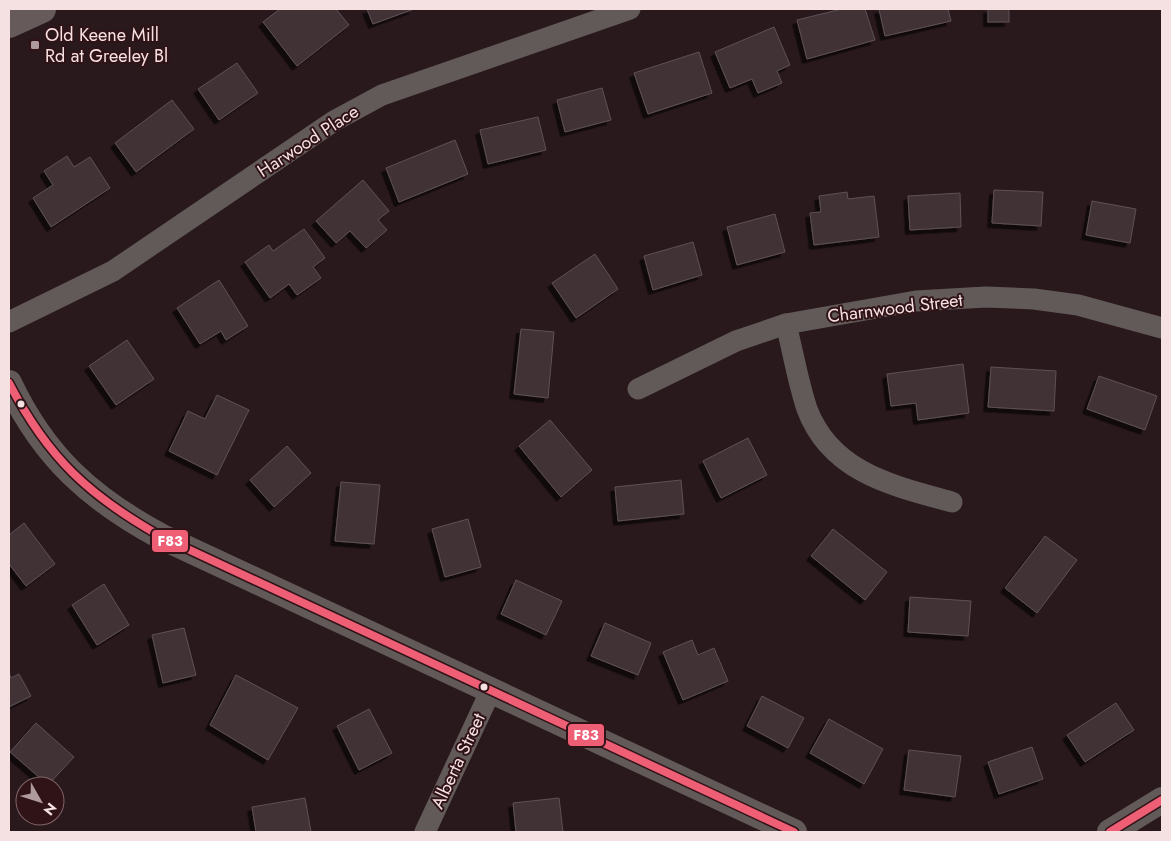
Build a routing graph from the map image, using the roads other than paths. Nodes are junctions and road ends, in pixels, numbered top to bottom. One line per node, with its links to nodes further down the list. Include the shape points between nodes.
1 (42, 9): 3 (main road)
2 (630, 9): 4 (street, Harwood Place, via 382,95 334,121 113,271)
3 (9, 24)
4 (9, 322)
5 (786, 324): 6 (street, Charnwood Street, via 916,302 986,298 1078,305); 8 (street, Charnwood Street, via 736,341); 9 (street, via 807,409 827,444 856,470 871,477)
6 (1162, 328)
7 (9, 383): 10 (street, via 37,433 71,474 127,519)
8 (638, 390)
9 (952, 502)
10 (491, 690): 12 (street, Alberta Street); 13 (street)
11 (1162, 800): 14 (street)
12 (425, 832)
13 (794, 832)
14 (1110, 832)

